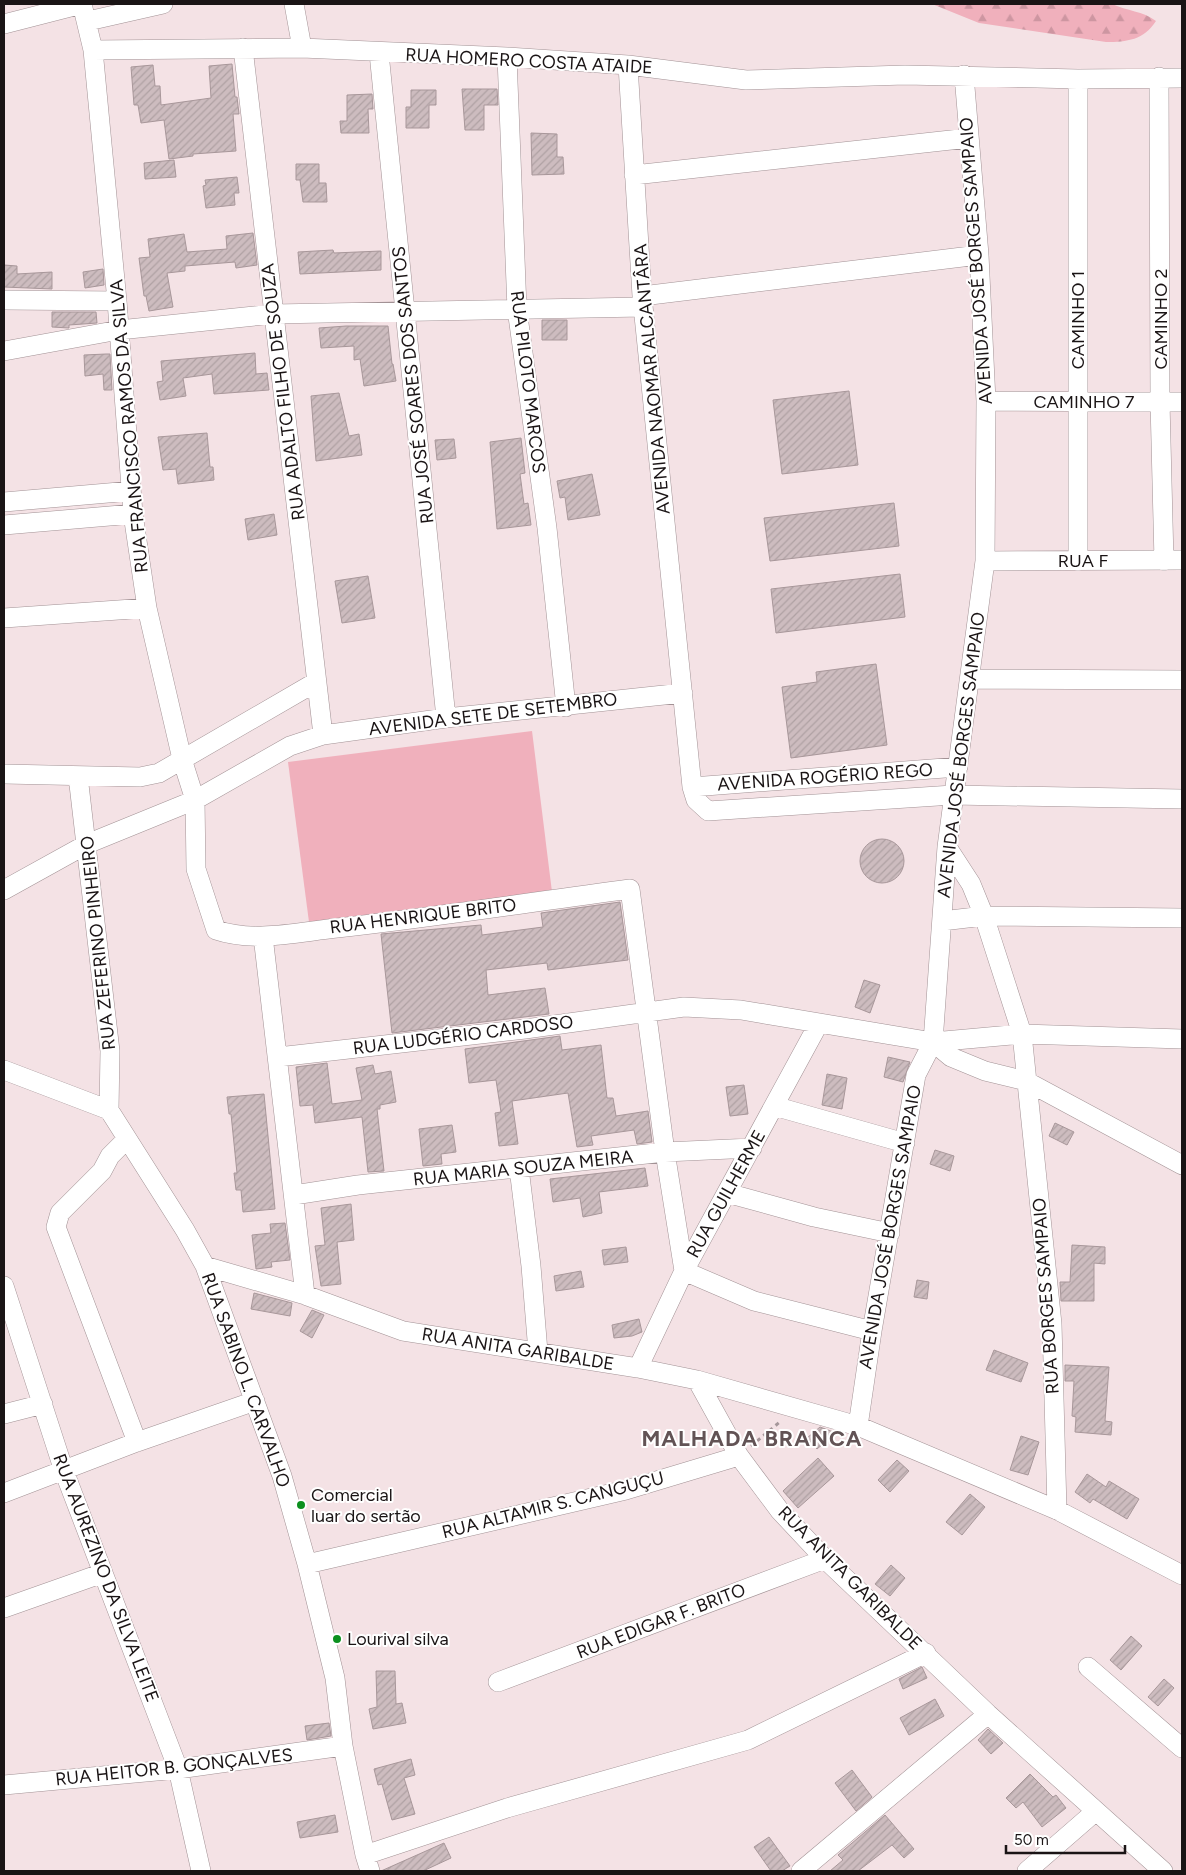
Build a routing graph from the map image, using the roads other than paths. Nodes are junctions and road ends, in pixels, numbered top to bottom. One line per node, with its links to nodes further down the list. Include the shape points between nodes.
1 (163, 4): 3 (street)
2 (294, 4): 6 (street)
3 (85, 12): 4 (street); 7 (street, RUA FRANCISCO RAMOS DA SILVA)
4 (4, 24)
5 (243, 48): 6 (street, RUA HOMERO COSTA ATAIDE); 7 (street, RUA HOMERO COSTA ATAIDE); 23 (street, RUA ADALTO FILHO DE SOUZA)
6 (302, 48): 8 (street, RUA HOMERO COSTA ATAIDE)
7 (93, 50): 19 (street, RUA FRANCISCO RAMOS DA SILVA)
8 (379, 53): 9 (street, RUA HOMERO COSTA ATAIDE); 22 (street, RUA JOSÉ SOARES DOS SANTOS)
9 (507, 57): 10 (street, RUA HOMERO COSTA ATAIDE); 21 (street, RUA PILOTO MARCOS)
10 (628, 64): 11 (street, RUA HOMERO COSTA ATAIDE, via 746,80); 16 (street, AVENIDA NAOMAR ALCANTÂRA)
11 (964, 75): 14 (street, RUA HOMERO COSTA ATAIDE); 15 (street, AVENIDA JOSÉ BORGES SAMPAIO)
12 (1159, 77): 13 (street, RUA HOMERO COSTA ATAIDE); 14 (street, RUA HOMERO COSTA ATAIDE); 28 (street, CAMINHO 2)
13 (1182, 78)
14 (1078, 80): 27 (street, CAMINHO 1)
15 (969, 138): 16 (street); 17 (street, AVENIDA JOSÉ BORGES SAMPAIO)
16 (634, 175): 20 (street, AVENIDA NAOMAR ALCANTÂRA)
17 (980, 256): 20 (street); 26 (street, AVENIDA JOSÉ BORGES SAMPAIO)
18 (4, 300): 19 (street)
19 (117, 301): 24 (street, RUA FRANCISCO RAMOS DA SILVA)
20 (642, 301): 21 (street); 42 (street, AVENIDA NAOMAR ALCANTÂRA)
21 (517, 309): 22 (street); 43 (street, RUA PILOTO MARCOS, via 547,528)
22 (405, 311): 23 (street); 44 (street, RUA JOSÉ SOARES DOS SANTOS)
23 (274, 314): 24 (street); 41 (street, RUA ADALTO FILHO DE SOUZA)
24 (120, 330): 25 (street); 30 (street, RUA FRANCISCO RAMOS DA SILVA)
25 (4, 351)
26 (986, 401): 27 (street, CAMINHO 7); 35 (street, AVENIDA JOSÉ BORGES SAMPAIO)
27 (1079, 402): 28 (street, CAMINHO 7); 36 (street, CAMINHO 1)
28 (1160, 402): 29 (street, CAMINHO 7); 34 (street, CAMINHO 2)
29 (1182, 402)
30 (131, 490): 31 (street); 32 (street, RUA FRANCISCO RAMOS DA SILVA)
31 (4, 502)
32 (133, 514): 33 (street); 37 (street, RUA FRANCISCO RAMOS DA SILVA)
33 (4, 525)
34 (1173, 560): 36 (street, RUA F)
35 (985, 561): 36 (street, RUA F); 39 (street, AVENIDA JOSÉ BORGES SAMPAIO)
36 (1078, 561)
37 (147, 608): 38 (street); 46 (street, RUA FRANCISCO RAMOS DA SILVA)
38 (4, 618)
39 (970, 679): 40 (street); 47 (street, AVENIDA JOSÉ BORGES SAMPAIO)
40 (1182, 680)
41 (316, 682): 45 (street, RUA ADALTO FILHO DE SOUZA); 46 (street)
42 (683, 693): 43 (street, AVENIDA SETE DE SETEMBRO); 50 (street)
43 (566, 707): 44 (street, AVENIDA SETE DE SETEMBRO)
44 (446, 718): 45 (street, AVENIDA SETE DE SETEMBRO)
45 (322, 735): 53 (street, AVENIDA SETE DE SETEMBRO, via 290,746)
46 (182, 759): 49 (street, via 159,773 140,777); 53 (street, RUA FRANCISCO RAMOS DA SILVA)
47 (958, 767): 50 (street, AVENIDA ROGÉRIO REGO); 51 (street, AVENIDA JOSÉ BORGES SAMPAIO)
48 (4, 774): 49 (street)
49 (78, 776): 54 (street, RUA ZEFERINO PINHEIRO)
50 (692, 787): 51 (street, AVENIDA ROGÉRIO REGO, via 696,800 708,811)
51 (953, 794): 52 (street, AVENIDA ROGÉRIO REGO); 55 (street, AVENIDA JOSÉ BORGES SAMPAIO)
52 (1182, 799)
53 (195, 800): 54 (street, AVENIDA SETE DE SETEMBRO); 60 (street, RUA FRANCISCO RAMOS DA SILVA, via 196,869)
54 (87, 844): 56 (street, AVENIDA SETE DE SETEMBRO); 71 (street, RUA ZEFERINO PINHEIRO, via 110,1051)
55 (947, 847): 57 (street, RUA BORGES SAMPAIO, via 971,884); 59 (street, AVENIDA JOSÉ BORGES SAMPAIO)
56 (4, 890)
57 (984, 916): 58 (street); 59 (street); 64 (street, RUA BORGES SAMPAIO)
58 (1182, 918)
59 (942, 921): 66 (street, AVENIDA JOSÉ BORGES SAMPAIO)
60 (216, 930): 61 (street, RUA HENRIQUE BRITO, via 231,935)
61 (263, 936): 62 (street, RUA HENRIQUE BRITO, via 630,888); 67 (street)
62 (647, 1012): 63 (street, RUA LUDGÉRIO CARDOSO, via 684,1007 741,1010); 67 (street, RUA LUDGÉRIO CARDOSO); 75 (street)
63 (819, 1023): 66 (street, RUA LUDGÉRIO CARDOSO); 70 (street, RUA GUILHERME)
64 (1022, 1034): 65 (street); 66 (street); 69 (street, RUA BORGES SAMPAIO)
65 (1182, 1039)
66 (933, 1042): 69 (street, via 951,1057 984,1071); 73 (street, AVENIDA JOSÉ BORGES SAMPAIO, via 916,1074)
67 (278, 1057): 79 (street)
68 (4, 1070): 71 (street)
69 (1026, 1081): 76 (street); 98 (street, RUA BORGES SAMPAIO, via 1052,1324)
70 (774, 1106): 73 (street); 74 (street, RUA GUILHERME)
71 (109, 1110): 72 (street, RUA SABINO L. CARVALHO)
72 (127, 1139): 81 (street, RUA SABINO L. CARVALHO); 94 (street, via 110,1156 102,1171 60,1213 56,1227)
73 (905, 1143): 80 (street, AVENIDA JOSÉ BORGES SAMPAIO)
74 (752, 1148): 75 (street, RUA MARIA SOUZA MEIRA); 78 (street, RUA GUILHERME)
75 (665, 1152): 77 (street, RUA MARIA SOUZA MEIRA); 82 (street)
76 (1177, 1159)
77 (518, 1168): 79 (street, RUA MARIA SOUZA MEIRA); 87 (street)
78 (727, 1193): 80 (street, via 814,1217); 82 (street, RUA GUILHERME)
79 (294, 1195): 84 (street)
80 (890, 1232): 86 (street, AVENIDA JOSÉ BORGES SAMPAIO)
81 (205, 1266): 84 (street, RUA ANITA GARIBALDE); 90 (street, RUA SABINO L. CARVALHO)
82 (684, 1271): 86 (street, via 754,1302); 88 (street, RUA GUILHERME)
83 (4, 1286): 85 (street, RUA AUREZINO DA SILVA LEITE)
84 (305, 1295): 87 (street, RUA ANITA GARIBALDE, via 403,1331)
85 (8, 1310): 91 (street, RUA AUREZINO DA SILVA LEITE)
86 (872, 1331): 93 (street, AVENIDA JOSÉ BORGES SAMPAIO)
87 (538, 1352): 88 (street, RUA ANITA GARIBALDE)
88 (638, 1368): 89 (street, RUA ANITA GARIBALDE)
89 (697, 1380): 93 (street); 95 (street, RUA ANITA GARIBALDE)
90 (255, 1401): 94 (street); 100 (street, RUA SABINO L. CARVALHO, via 282,1476)
91 (43, 1404): 92 (street); 96 (street, RUA AUREZINO DA SILVA LEITE)
92 (4, 1414)
93 (858, 1426): 98 (street)
94 (137, 1442): 96 (street)
95 (739, 1456): 99 (street, RUA ANITA GARIBALDE, via 780,1512); 100 (street, RUA ALTAMIR S. CANGUÇU, via 626,1490)
96 (64, 1471): 97 (street); 101 (street, RUA AUREZINO DA SILVA LEITE)
97 (4, 1493)
98 (1057, 1510): 102 (street)
99 (825, 1559): 104 (street, RUA ANITA GARIBALDE); 106 (street, RUA EDIGAR F. BRITO)
100 (307, 1564): 108 (street, RUA SABINO L. CARVALHO, via 335,1678)
101 (103, 1573): 103 (street); 110 (street, RUA AUREZINO DA SILVA LEITE)
102 (1182, 1574)
103 (4, 1608)
104 (926, 1653): 107 (street, RUA ANITA GARIBALDE); 113 (street, via 748,1740 507,1808)
105 (1088, 1667): 109 (street)
106 (498, 1682)
107 (988, 1714): 112 (street, RUA ANITA GARIBALDE); 115 (street)
108 (343, 1746): 110 (street, RUA HEITOR B. GONÇALVES); 113 (street, RUA SABINO L. CARVALHO)
109 (1182, 1748)
110 (178, 1769): 111 (street, RUA HEITOR B. GONÇALVES); 114 (street, RUA AUREZINO DA SILVA LEITE)
111 (4, 1785)
112 (1096, 1811): 116 (street); 117 (street, RUA ANITA GARIBALDE)
113 (368, 1863)
114 (201, 1871)
115 (801, 1871)
116 (1027, 1871)
117 (1163, 1871)

